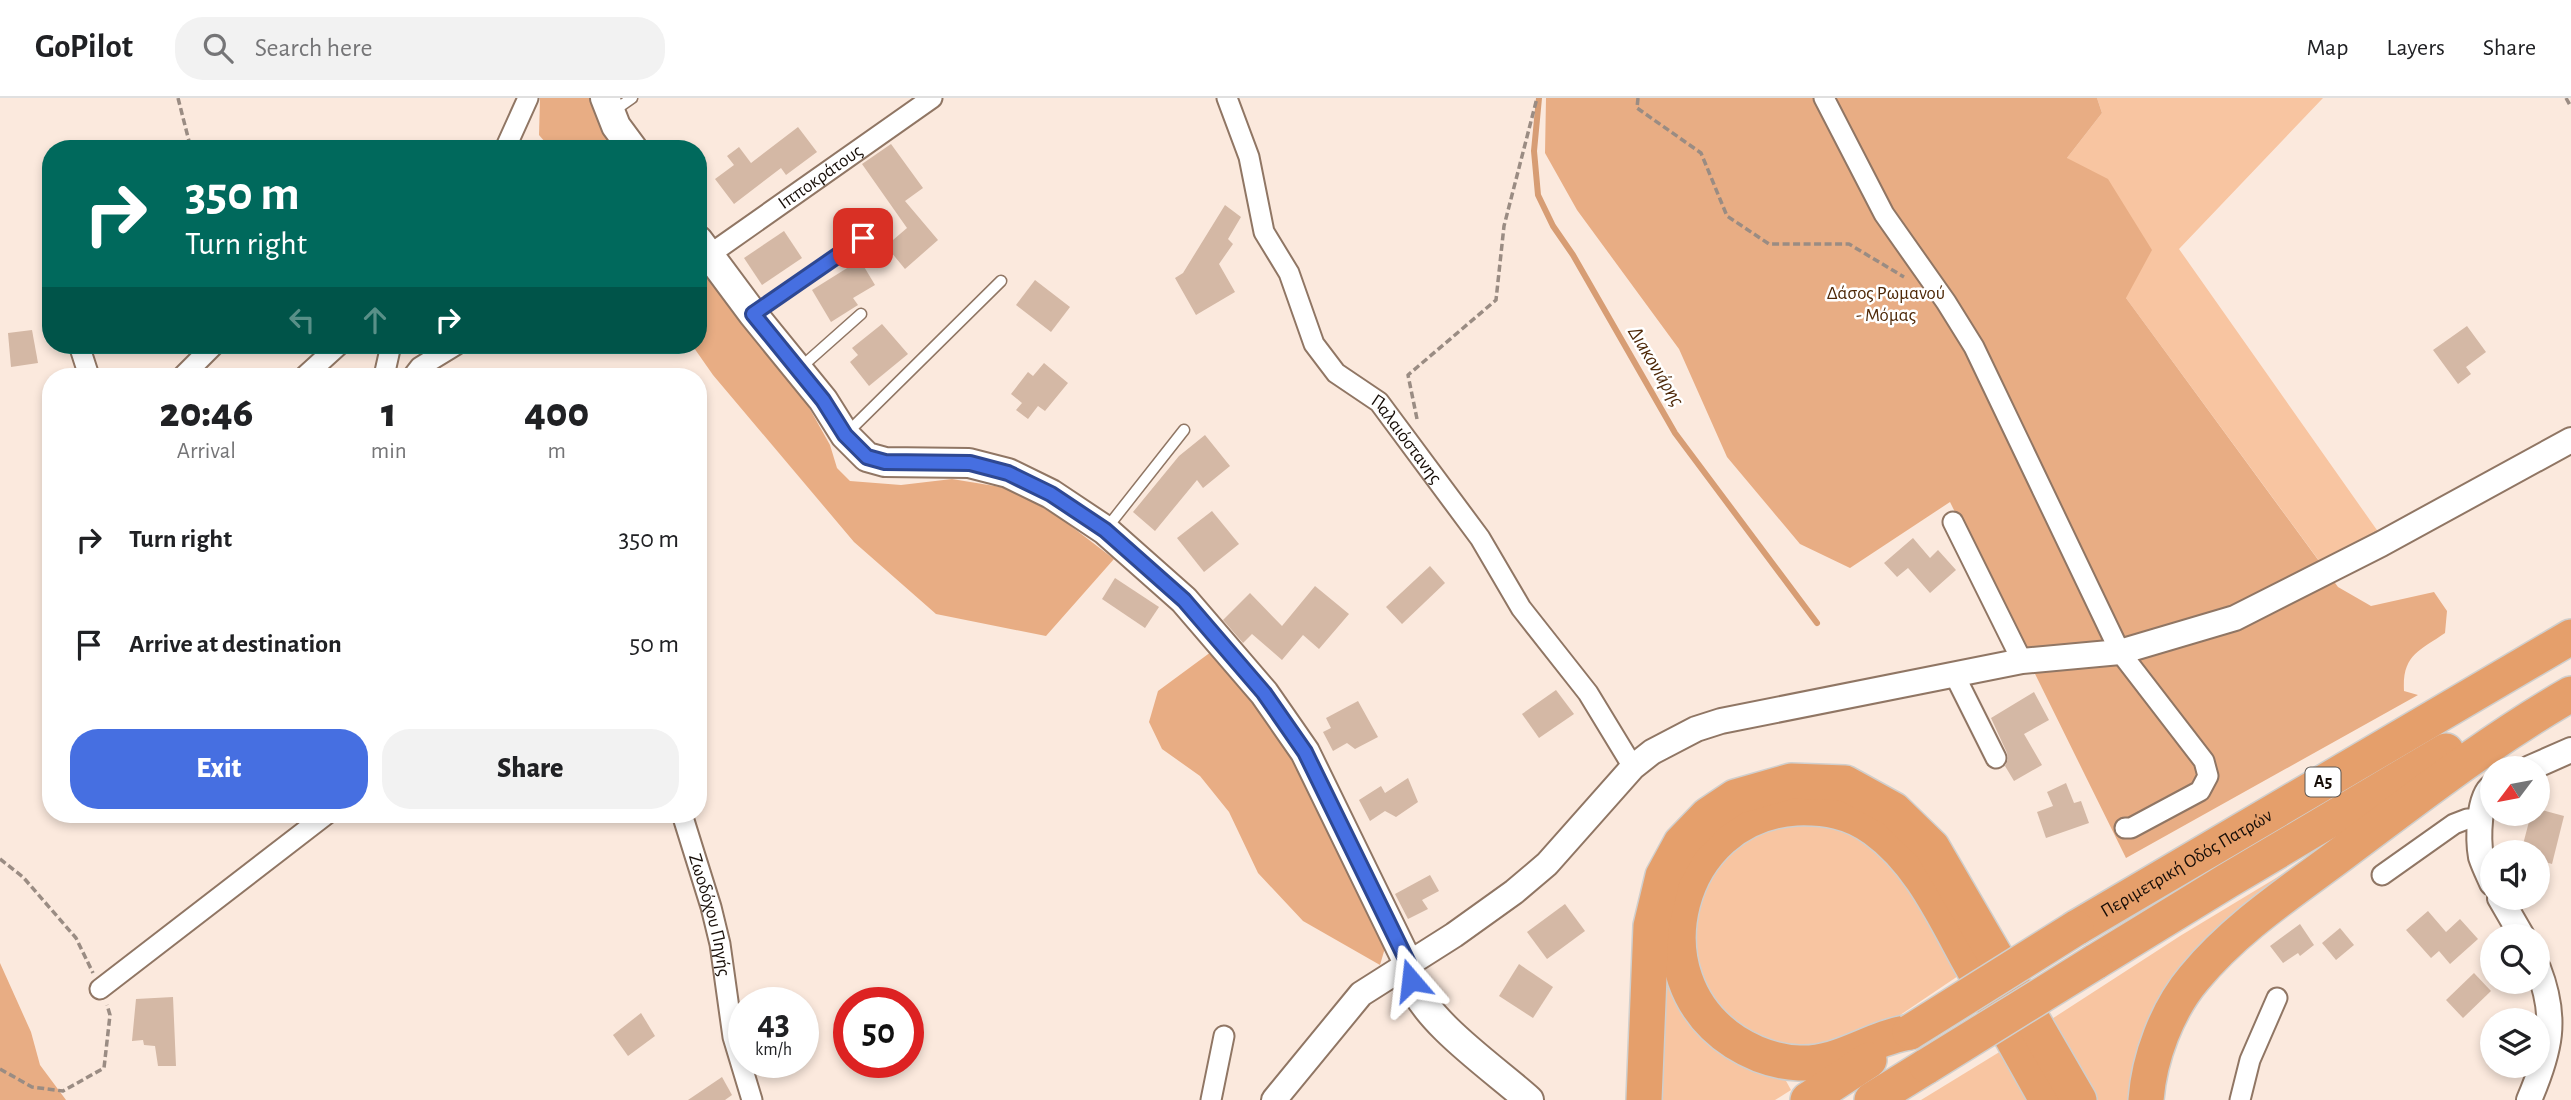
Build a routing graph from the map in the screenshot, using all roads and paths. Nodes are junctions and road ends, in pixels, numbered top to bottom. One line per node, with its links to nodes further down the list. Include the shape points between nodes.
1 (178, 98): 11 (path)
2 (528, 98): 12 (street)
3 (932, 98): 15 (street, Ιπποκράτους)
4 (1227, 98): 43 (street, Παλαιόστανης, via 1249,157 1264,232 1289,272 1314,344 1336,373 1379,402 1480,538 1521,608 1588,693)
5 (1537, 98): 28 (path, via 1504,226 1496,300 1408,375)
6 (1638, 98): 18 (path, via 1636,108 1701,153 1727,216 1769,244 1849,244)
7 (1824, 98): 18 (street, via 1884,214)
8 (2566, 98): 10 (path)
9 (616, 103): 13 (main road, via 616,126)
10 (2571, 107)
11 (189, 140)
12 (509, 140)
13 (626, 140)
14 (872, 242): 19 (lane, via 863,238)
15 (707, 245)
16 (707, 253): 19 (main road)
17 (1001, 281): 30 (lane)
18 (1946, 302): 35 (street, via 1974,347)
19 (753, 314): 27 (main road)
20 (861, 314): 27 (lane)
21 (205, 354): 24 (street)
22 (329, 354): 25 (street)
23 (443, 354): 26 (street)
24 (191, 368)
25 (315, 368)
26 (422, 368)
27 (798, 369): 30 (main road)
28 (1419, 427)
29 (1184, 430): 33 (lane)
30 (845, 435): 33 (main road, via 876,460 970,463 1008,473 1051,494)
31 (2571, 440): 35 (street, via 2235,618)
32 (1953, 522): 36 (street)
33 (1105, 530): 50 (main road, via 1184,600 1285,721 1322,786)
34 (2571, 637): 54 (highway, Περιμετρική Οδός Πατρών / Α5, bridge, via 2076,928)
35 (2120, 652): 36 (street); 47 (street, via 2204,761 2208,776 2200,791)
36 (2022, 661): 37 (street)
37 (1954, 674): 41 (street); 43 (street, via 1709,725 1675,738)
38 (2571, 677): 63 (highway, Περιμετρική Οδός Πατρών / Α5, bridge, via 2227,881)
39 (2571, 694): 66 (highway, via 2441,778 2242,929 2193,979 2176,1006 2157,1046)
40 (2571, 750): 42 (street)
41 (1996, 758)
42 (2550, 759)
43 (1633, 767): 50 (street, via 1547,864 1514,892)
44 (2480, 818): 49 (street, via 2454,824)
45 (315, 823): 51 (street)
46 (685, 823): 57 (street, Ζωοδόχου Πηγής, via 712,907 733,1037)
47 (2125, 828)
48 (0, 859): 51 (path, via 23,877 76,938)
49 (2382, 875)
50 (1408, 963): 59 (street, via 1361,994); 60 (main road, via 1411,980 1444,1027)
51 (100, 989): 56 (path, via 110,1016 104,1068 63,1091 32,1087)
52 (2546, 994): 68 (street, via 2550,1036)
53 (2277, 998): 67 (street, via 2250,1060)
54 (1910, 1032): 62 (highway, Περιμετρική Οδός Πατρών / Α5); 64 (highway, via 1886,1037 1831,1061 1798,1063 1743,1047 1709,1022 1683,976 1678,928 1689,880 1712,847 1741,825 1784,809 1830,809 1873,827 1914,868 1937,904)
55 (1224, 1036): 58 (street)
56 (0, 1069)
57 (752, 1100)
58 (1211, 1100)
59 (1274, 1100)
60 (1529, 1100)
61 (1644, 1100): 65 (highway, via 1651,926 1663,876 1681,843 1708,815 1735,797 1791,781 1845,783 1894,810 1932,847)
62 (1808, 1100)
63 (1872, 1100)
64 (2047, 1100)
65 (2079, 1100)
66 (2146, 1100)
67 (2240, 1100)
68 (2529, 1100)

